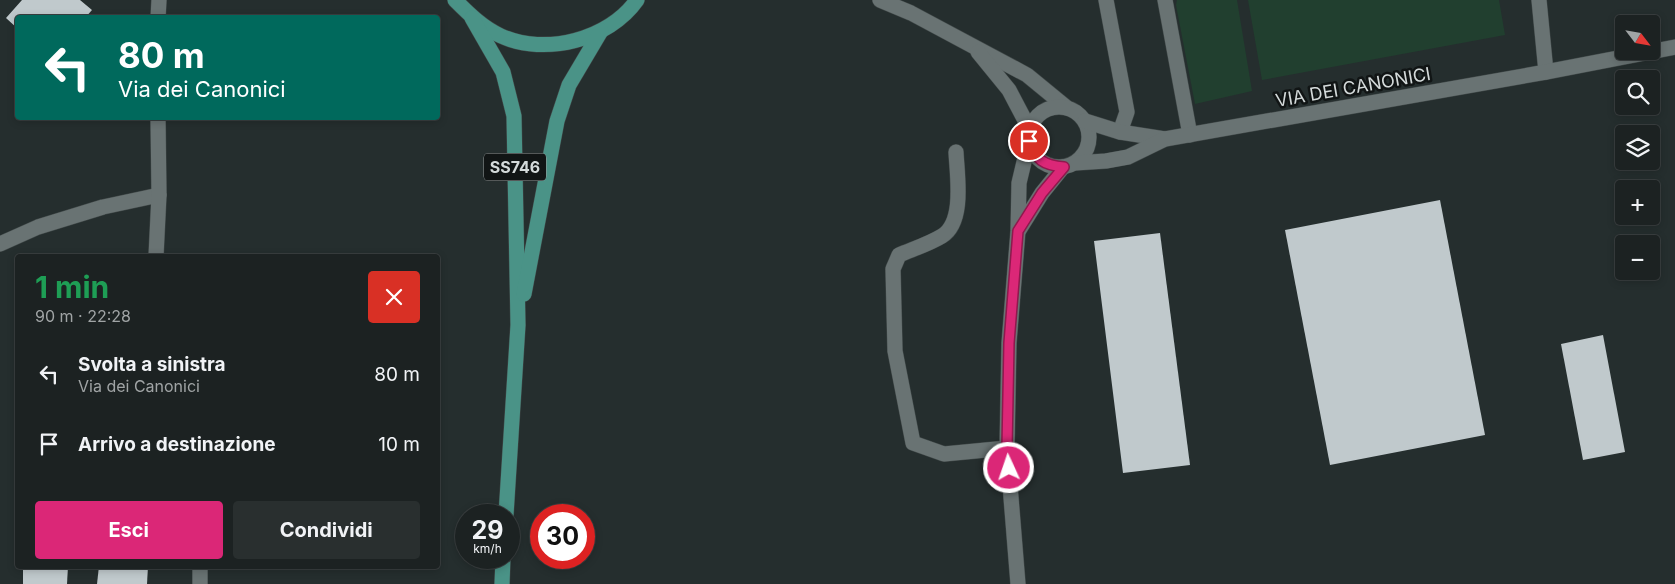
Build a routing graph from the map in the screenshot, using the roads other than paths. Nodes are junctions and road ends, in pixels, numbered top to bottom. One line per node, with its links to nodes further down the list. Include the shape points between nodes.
1 (159, 0): 9 (street)
2 (455, 0): 10 (main road, SS746)
3 (880, 0): 8 (street, VIA DEI CANONICI)
4 (1106, 0): 18 (street, via 1127,112)
5 (1165, 0): 20 (street)
6 (1539, 0): 14 (street)
7 (637, 1): 11 (main road, SS746, via 620,19)
8 (915, 6): 12 (street, VIA DEI CANONICI)
9 (158, 15)
10 (472, 18): 11 (main road, SS746, via 501,36 535,45 569,43); 28 (main road, SS746, via 503,72 514,116)
11 (602, 31): 28 (main road, SS746, via 569,86 557,121)
12 (972, 45): 15 (street, VIA DEI CANONICI, via 1027,75); 19 (street, VIA DEI CANONICI, via 1008,90)
13 (1675, 47): 14 (street, VIA DEI CANONICI)
14 (1546, 72): 20 (street, VIA DEI CANONICI)
15 (1066, 108): 17 (street, VIA DEI CANONICI); 19 (street, via 1044,111 1035,119)
16 (158, 120): 24 (street)
17 (1085, 121): 18 (street, VIA DEI CANONICI); 23 (street, via 1089,132 1088,144 1083,155)
18 (1120, 132): 21 (street, VIA DEI CANONICI)
19 (1030, 135): 23 (street, VIA DEI CANONICI, via 1033,152 1041,161 1052,166); 25 (street, via 1019,183)
20 (1190, 135): 21 (street, VIA DEI CANONICI)
21 (1166, 139): 23 (street, VIA DEI CANONICI, via 1128,157)
22 (956, 152): 29 (street, via 957,210 952,226 943,236 899,255 893,269 896,351 913,443 944,454)
23 (1069, 165): 25 (street, via 1042,193)
24 (159, 195): 26 (street, via 103,207 38,227); 27 (street)
25 (1018, 231): 29 (street, via 1009,343)
26 (0, 244)
27 (156, 254)
28 (518, 325): 30 (main road, SS746)
29 (1007, 448): 35 (street)
30 (507, 504)
31 (200, 569): 33 (street)
32 (503, 569): 34 (main road)
33 (200, 584)
34 (502, 584)
35 (1018, 584)

